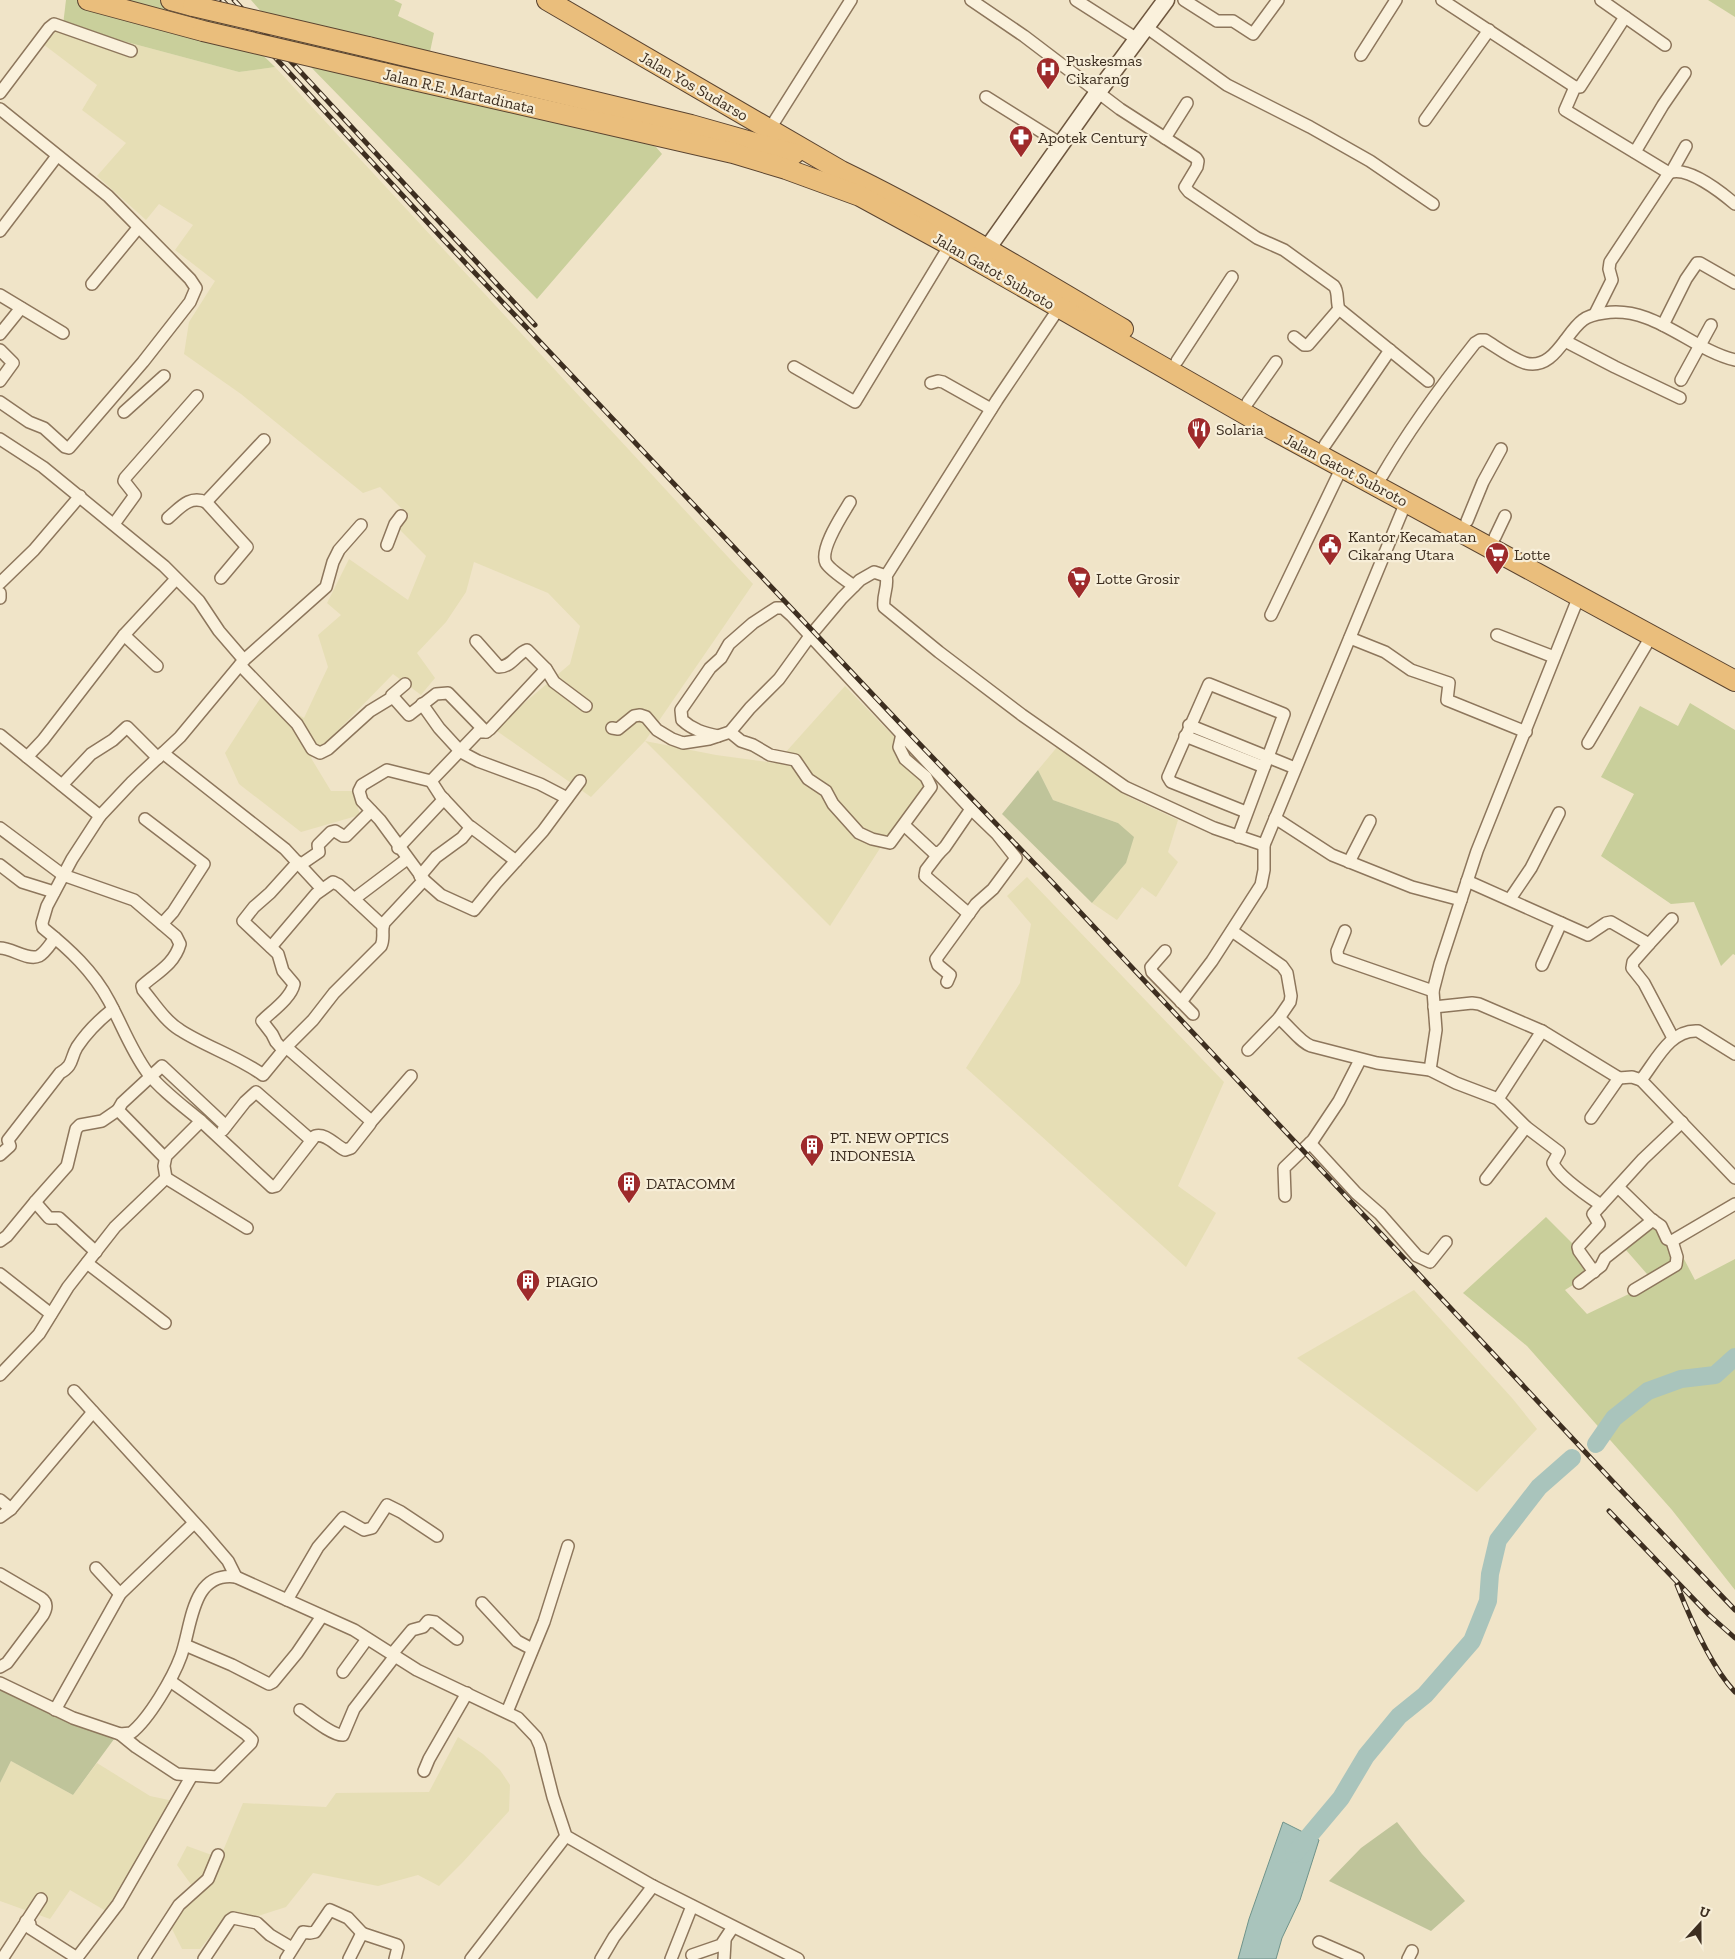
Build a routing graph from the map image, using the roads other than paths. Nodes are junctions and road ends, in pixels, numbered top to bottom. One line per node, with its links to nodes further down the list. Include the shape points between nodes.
1 (88, 0): 36 (highway, Jalan R.E. Martadinata, bridge, via 203,31)
2 (171, 0): 28 (highway, Jalan R.E. Martadinata, bridge)
3 (547, 0): 23 (highway, Jalan Yos Sudarso)
4 (851, 0): 29 (street)
5 (972, 0): 21 (street)
6 (1076, 0): 15 (street)
7 (1166, 0): 15 (main road)
8 (1184, 0): 9 (street, via 1217,21 1232,21 1252,34)
9 (1278, 0)
10 (1396, 0): 18 (street)
11 (1442, 0): 14 (street)
12 (1601, 0): 13 (street)
13 (1625, 17): 16 (street); 20 (street, via 1580,87)
14 (1489, 30): 20 (street); 27 (street)
15 (1142, 33): 21 (main road); 37 (street, via 1227,85 1370,161)
16 (1665, 45)
17 (130, 51): 22 (street, via 54,24)
18 (1361, 55)
19 (1685, 73): 33 (street)
20 (1575, 87): 33 (street, via 1565,107 1568,112)
21 (1098, 92): 30 (street); 31 (main road)
22 (0, 93)
23 (709, 95): 28 (highway, via 713,109 711,116); 29 (highway, Jalan Yos Sudarso)
24 (986, 97): 31 (street)
25 (1187, 103): 30 (street)
26 (0, 109): 34 (street)
27 (1425, 120)
28 (691, 125): 36 (highway, Jalan R.E. Martadinata, via 768,145)
29 (769, 130): 36 (highway, Jalan Yos Sudarso)
30 (1165, 138): 49 (street, via 1198,161 1186,189 1257,238 1284,250 1334,286 1338,292)
31 (1061, 144): 42 (main road)
32 (1686, 146): 35 (street)
33 (1635, 152): 35 (street)
34 (57, 156): 39 (street, via 108,196); 40 (street)
35 (1671, 172): 38 (street, via 1681,172 1707,183); 50 (street, via 1610,262 1608,269 1612,280)
36 (834, 178): 41 (highway, Jalan Gatot Subroto, via 860,196); 42 (highway, Jalan Gatot Subroto, via 891,196)
37 (1433, 204)
38 (1735, 204)
39 (138, 228): 45 (street); 72 (street, via 194,284 196,288 190,302 69,448 44,428)
40 (0, 231)
41 (950, 245): 48 (highway, Jalan Gatot Subroto); 63 (street, via 855,402)
42 (987, 249): 61 (highway, Jalan Gatot Subroto)
43 (1232, 278): 61 (street)
44 (1735, 283): 51 (street, via 1697,264)
45 (92, 284)
46 (0, 294): 47 (street)
47 (22, 308): 53 (street); 54 (street)
48 (1059, 308): 73 (street); 79 (highway, Jalan Gatot Subroto)
49 (1339, 308): 55 (street, via 1308,345); 59 (street)
50 (1595, 314): 51 (street, via 1618,312); 56 (street, via 1582,320)
51 (1663, 325): 57 (street)
52 (1711, 325): 57 (street)
53 (63, 333)
54 (0, 334)
55 (1294, 337)
56 (1565, 341): 70 (street); 80 (street, via 1544,362 1535,364 1517,359 1485,340 1475,343 1409,430)
57 (1701, 345): 60 (street); 65 (street)
58 (0, 350): 66 (street, via 13,363)
59 (1390, 350): 67 (street); 77 (street)
60 (1735, 360)
61 (1177, 361): 71 (highway, Jalan Gatot Subroto)
62 (1276, 362): 71 (street)
63 (794, 367)
64 (164, 376): 74 (street)
65 (1681, 380)
66 (0, 381)
67 (1428, 381)
68 (931, 383): 73 (street, via 943,382)
69 (197, 396): 89 (street, via 125,478 135,495)
70 (1680, 398)
71 (1248, 402): 77 (highway, Jalan Gatot Subroto)
72 (2, 407)
73 (991, 409): 93 (street)
74 (124, 412)
75 (0, 439): 81 (street)
76 (264, 440): 82 (street)
77 (1325, 445): 80 (highway, Jalan Gatot Subroto)
78 (1501, 449): 88 (street)
79 (1342, 467): 84 (highway, Jalan Gatot Subroto); 101 (street)
80 (1382, 476): 88 (highway, Jalan Gatot Subroto)
81 (80, 496): 89 (street); 96 (street, via 34,550)
82 (206, 502): 87 (street, via 194,499); 94 (street, via 247,547)
83 (850, 502): 97 (street, via 831,536 825,560)
84 (1406, 502): 99 (highway, Jalan Gatot Subroto); 106 (street)
85 (401, 516): 92 (street)
86 (1505, 516): 91 (street)
87 (168, 518)
88 (1467, 521): 91 (highway, Jalan Gatot Subroto)
89 (114, 524): 95 (street)
90 (361, 525): 109 (street, via 339,550 326,587)
91 (1495, 537): 111 (highway, Jalan Gatot Subroto)
92 (387, 545)
93 (886, 576): 97 (street, via 874,572); 148 (street, via 883,598 886,610 1022,715 1130,790)
94 (221, 578)
95 (176, 579): 102 (street); 109 (street, via 199,601)
96 (0, 583)
97 (854, 586): 105 (street)
98 (0, 593): 100 (street)
99 (1579, 596): 104 (highway, Jalan Gatot Subroto); 108 (street)
100 (0, 598)
101 (1271, 615)
102 (124, 635): 110 (street); 129 (street)
103 (1497, 635): 108 (street)
104 (1652, 635): 113 (highway, Jalan Gatot Subroto); 126 (street)
105 (810, 636): 121 (street, via 779,679); 123 (street); 125 (street, via 786,610 779,607 729,644 687,699 680,714 688,726)
106 (1350, 638): 122 (street, via 1385,652 1411,670 1449,683 1447,700); 131 (street)
107 (476, 641): 112 (street, via 499,667 509,664 526,650)
108 (1554, 657): 122 (street)
109 (242, 663): 115 (street, via 297,724 312,749 320,753 370,711); 128 (street)
110 (157, 666)
111 (1735, 666)
112 (546, 669): 117 (street, via 558,685); 120 (street)
113 (1735, 681)
114 (405, 684): 115 (street)
115 (393, 697): 116 (street, via 409,715)
116 (422, 704): 120 (street, via 436,694 448,693); 127 (street)
117 (586, 706)
118 (612, 728): 125 (street, via 618,729 640,715 657,730 683,743)
119 (1187, 730): 130 (street); 130 (street, via 1209,684 1283,713); 139 (street, via 1169,780)
120 (486, 732): 127 (street, via 478,732)
121 (730, 732): 125 (street); 145 (street, via 770,755 795,760 808,779 826,791 847,822 864,837 890,843)
122 (1526, 732): 159 (street)
123 (902, 734): 137 (street); 145 (street, via 899,748 903,756 926,776 932,787)
124 (0, 735): 129 (street)
125 (718, 736)
126 (1588, 743)
127 (461, 752): 132 (street); 135 (street)
128 (160, 756): 134 (street, via 127,727 90,754); 141 (street); 155 (street, via 278,844)
129 (27, 757): 134 (street)
130 (1265, 762): 131 (street); 139 (street)
131 (1295, 768): 142 (street)
132 (431, 781): 136 (street); 138 (street, via 383,771 362,784 359,791 362,801)
133 (580, 781): 135 (street)
134 (62, 785): 141 (street)
135 (567, 798): 153 (street)
136 (444, 799): 146 (street); 150 (street)
137 (971, 809): 151 (street); 165 (street, via 1016,858 993,889)
138 (371, 811): 150 (street); 155 (street, via 346,836 331,832 318,845 319,852)
139 (1246, 812): 148 (street)
140 (1559, 813): 163 (street, via 1531,868)
141 (100, 816): 157 (street)
142 (1275, 818): 149 (street); 154 (street, via 1326,852)
143 (145, 819): 168 (street, via 204,864)
144 (1370, 821): 154 (street)
145 (904, 825): 151 (street, via 933,852)
146 (470, 827): 153 (street); 158 (street, via 462,838 436,857)
147 (0, 828): 157 (street)
148 (1238, 836): 149 (street)
149 (1264, 845): 170 (street, via 1261,885)
150 (398, 848): 152 (street)
151 (939, 853): 165 (street, via 925,876)
152 (407, 859): 158 (street); 162 (street)
153 (516, 861): 158 (street, via 474,910 441,895)
154 (1348, 862): 164 (street, via 1412,887)
155 (299, 864): 160 (street); 174 (street, via 243,919)
156 (0, 865): 161 (street, via 22,882)
157 (63, 875): 161 (street); 168 (street, via 134,900)
158 (422, 878): 169 (street)
159 (1467, 881): 163 (street); 164 (street)
160 (322, 890): 162 (street, via 334,882); 174 (street)
161 (54, 892): 172 (street, via 42,923 43,928)
162 (354, 899): 169 (street)
163 (1510, 899): 167 (street)
164 (1461, 900): 179 (street)
165 (968, 914): 178 (street, via 936,961 950,975)
166 (1672, 919): 173 (street)
167 (1561, 923): 173 (street, via 1588,935 1611,922); 177 (street)
168 (162, 924): 187 (street, via 178,938 179,947 160,972 142,988 165,1017 181,1031 230,1054 263,1075)
169 (383, 926): 187 (street, via 381,946 338,988)
170 (1232, 931): 180 (street); 184 (street, via 1285,969 1291,999)
171 (1345, 931): 179 (street, via 1337,951 1338,958)
172 (55, 938): 175 (street, via 35,957); 182 (street, via 83,964)
173 (1649, 944): 186 (street, via 1633,962 1632,968)
174 (271, 947): 187 (street, via 280,956 284,974 294,988 262,1021 276,1042)
175 (0, 948)
176 (1166, 951): 180 (street, via 1152,967 1152,972)
177 (1542, 966)
178 (948, 982)
179 (1433, 990): 181 (street)
180 (1181, 1002): 183 (street)
181 (1434, 1007): 185 (street, via 1479,1004); 191 (street, via 1436,1030)
182 (113, 1009): 192 (street, via 132,1049); 207 (street, via 96,1022 78,1047 69,1068 60,1073 8,1140 10,1146)
183 (1193, 1014)
184 (1279, 1018): 188 (street); 190 (street, via 1306,1044)
185 (1542, 1030): 194 (street); 196 (street)
186 (1673, 1038): 189 (street, via 1698,1031); 195 (street)
187 (285, 1049): 200 (street, via 364,1113)
188 (1248, 1050)
189 (1735, 1054)
190 (1360, 1060): 191 (street); 206 (street, via 1340,1101)
191 (1430, 1070): 196 (street)
192 (150, 1076): 197 (street); 199 (street); 202 (street, via 164,1067)
193 (411, 1076): 200 (street)
194 (1619, 1078): 195 (street); 198 (street)
195 (1641, 1080): 201 (street)
196 (1498, 1099): 203 (street)
197 (118, 1110): 208 (street); 214 (street, via 99,1123 76,1128 69,1164)
198 (1591, 1118)
199 (201, 1120): 204 (street); 208 (street)
200 (370, 1122): 205 (street, via 347,1150 320,1135)
201 (1682, 1122): 210 (street); 212 (street)
202 (226, 1126): 204 (street); 205 (street, via 256,1092)
203 (1526, 1126): 211 (street); 216 (street, via 1560,1152 1554,1163 1566,1179)
204 (217, 1136): 205 (street, via 274,1187)
205 (311, 1140)
206 (1310, 1143): 213 (street, via 1284,1168); 221 (street, via 1418,1256 1430,1262)
207 (0, 1155)
208 (165, 1158): 209 (street)
209 (166, 1178): 218 (street); 222 (street, via 128,1214)
210 (1735, 1178)
211 (1486, 1179)
212 (1618, 1187): 216 (street); 217 (street)
213 (1285, 1196)
214 (35, 1202): 220 (street); 222 (street, via 48,1217 59,1218)
215 (1735, 1204): 219 (street)
216 (1601, 1205): 224 (street, via 1593,1214 1599,1224 1578,1247)
217 (1653, 1220): 219 (street); 224 (street, via 1605,1258)
218 (247, 1228)
219 (1672, 1241): 227 (street, via 1676,1265)
220 (0, 1242)
221 (1446, 1242)
222 (96, 1252): 223 (street)
223 (87, 1263): 228 (street); 229 (street)
224 (1594, 1272): 226 (street)
225 (0, 1274): 228 (street)
226 (1580, 1283)
227 (1634, 1290)
228 (52, 1314): 230 (street, via 39,1334)
229 (165, 1323)
230 (0, 1375)
231 (74, 1391): 232 (street)
232 (93, 1412): 234 (street); 236 (street)
233 (0, 1500): 234 (street)
234 (11, 1509): 235 (street)
235 (0, 1517)
236 (194, 1523): 241 (street, via 228,1561); 242 (street)
237 (438, 1536): 243 (street, via 387,1506 372,1528 364,1530 343,1518 318,1547)
238 (568, 1546): 249 (street)
239 (96, 1568): 242 (street)
240 (0, 1574): 251 (street, via 44,1600 46,1607 44,1615 10,1660)
241 (236, 1577): 243 (street); 248 (street, via 219,1578 204,1588 195,1607)
242 (120, 1594): 256 (street)
243 (287, 1600): 245 (street)
244 (482, 1603): 249 (street, via 517,1641)
245 (322, 1616): 246 (street); 248 (street, via 298,1653 269,1684)
246 (367, 1639): 250 (street); 252 (street)
247 (457, 1639): 250 (street, via 435,1622 428,1621 412,1630)
248 (185, 1645): 253 (street)
249 (532, 1650): 258 (street)
250 (394, 1655): 255 (street, via 417,1670); 257 (street, via 354,1709 343,1734 332,1732)
251 (0, 1667)
252 (343, 1672)
253 (170, 1680): 259 (street, via 137,1728 131,1733); 261 (street, via 252,1740 221,1775)
254 (0, 1683): 256 (street)
255 (467, 1693): 258 (street); 260 (street)
256 (55, 1710): 259 (street)
257 (300, 1710)
258 (507, 1712): 262 (street, via 518,1718 538,1742)
259 (120, 1734): 261 (street, via 177,1774)
260 (424, 1771)
261 (191, 1777): 275 (street, via 118,1904)
262 (566, 1836): 264 (street); 281 (street)
263 (218, 1855): 276 (street, via 208,1879 179,1905)
264 (653, 1886): 266 (street); 282 (street)
265 (41, 1899): 267 (street)
266 (692, 1906): 268 (street); 283 (street)
267 (26, 1921): 274 (street); 275 (street, via 30,1928)
268 (733, 1927): 270 (street); 285 (street)
269 (363, 1934): 272 (street, via 348,1918 330,1910 315,1932 303,1932); 279 (street); 280 (street, via 397,1945)
270 (725, 1941): 273 (street, via 717,1948); 284 (street)
271 (1319, 1942): 286 (street)
272 (292, 1948): 277 (street, via 257,1923 233,1918); 278 (street)
273 (692, 1955)
274 (4, 1956)
275 (76, 1958)
276 (144, 1959)
277 (204, 1959)
278 (286, 1959)
279 (349, 1959)
280 (396, 1959)
281 (471, 1959)
282 (601, 1959)
283 (671, 1959)
284 (724, 1959)
285 (798, 1959)
286 (1358, 1959)

